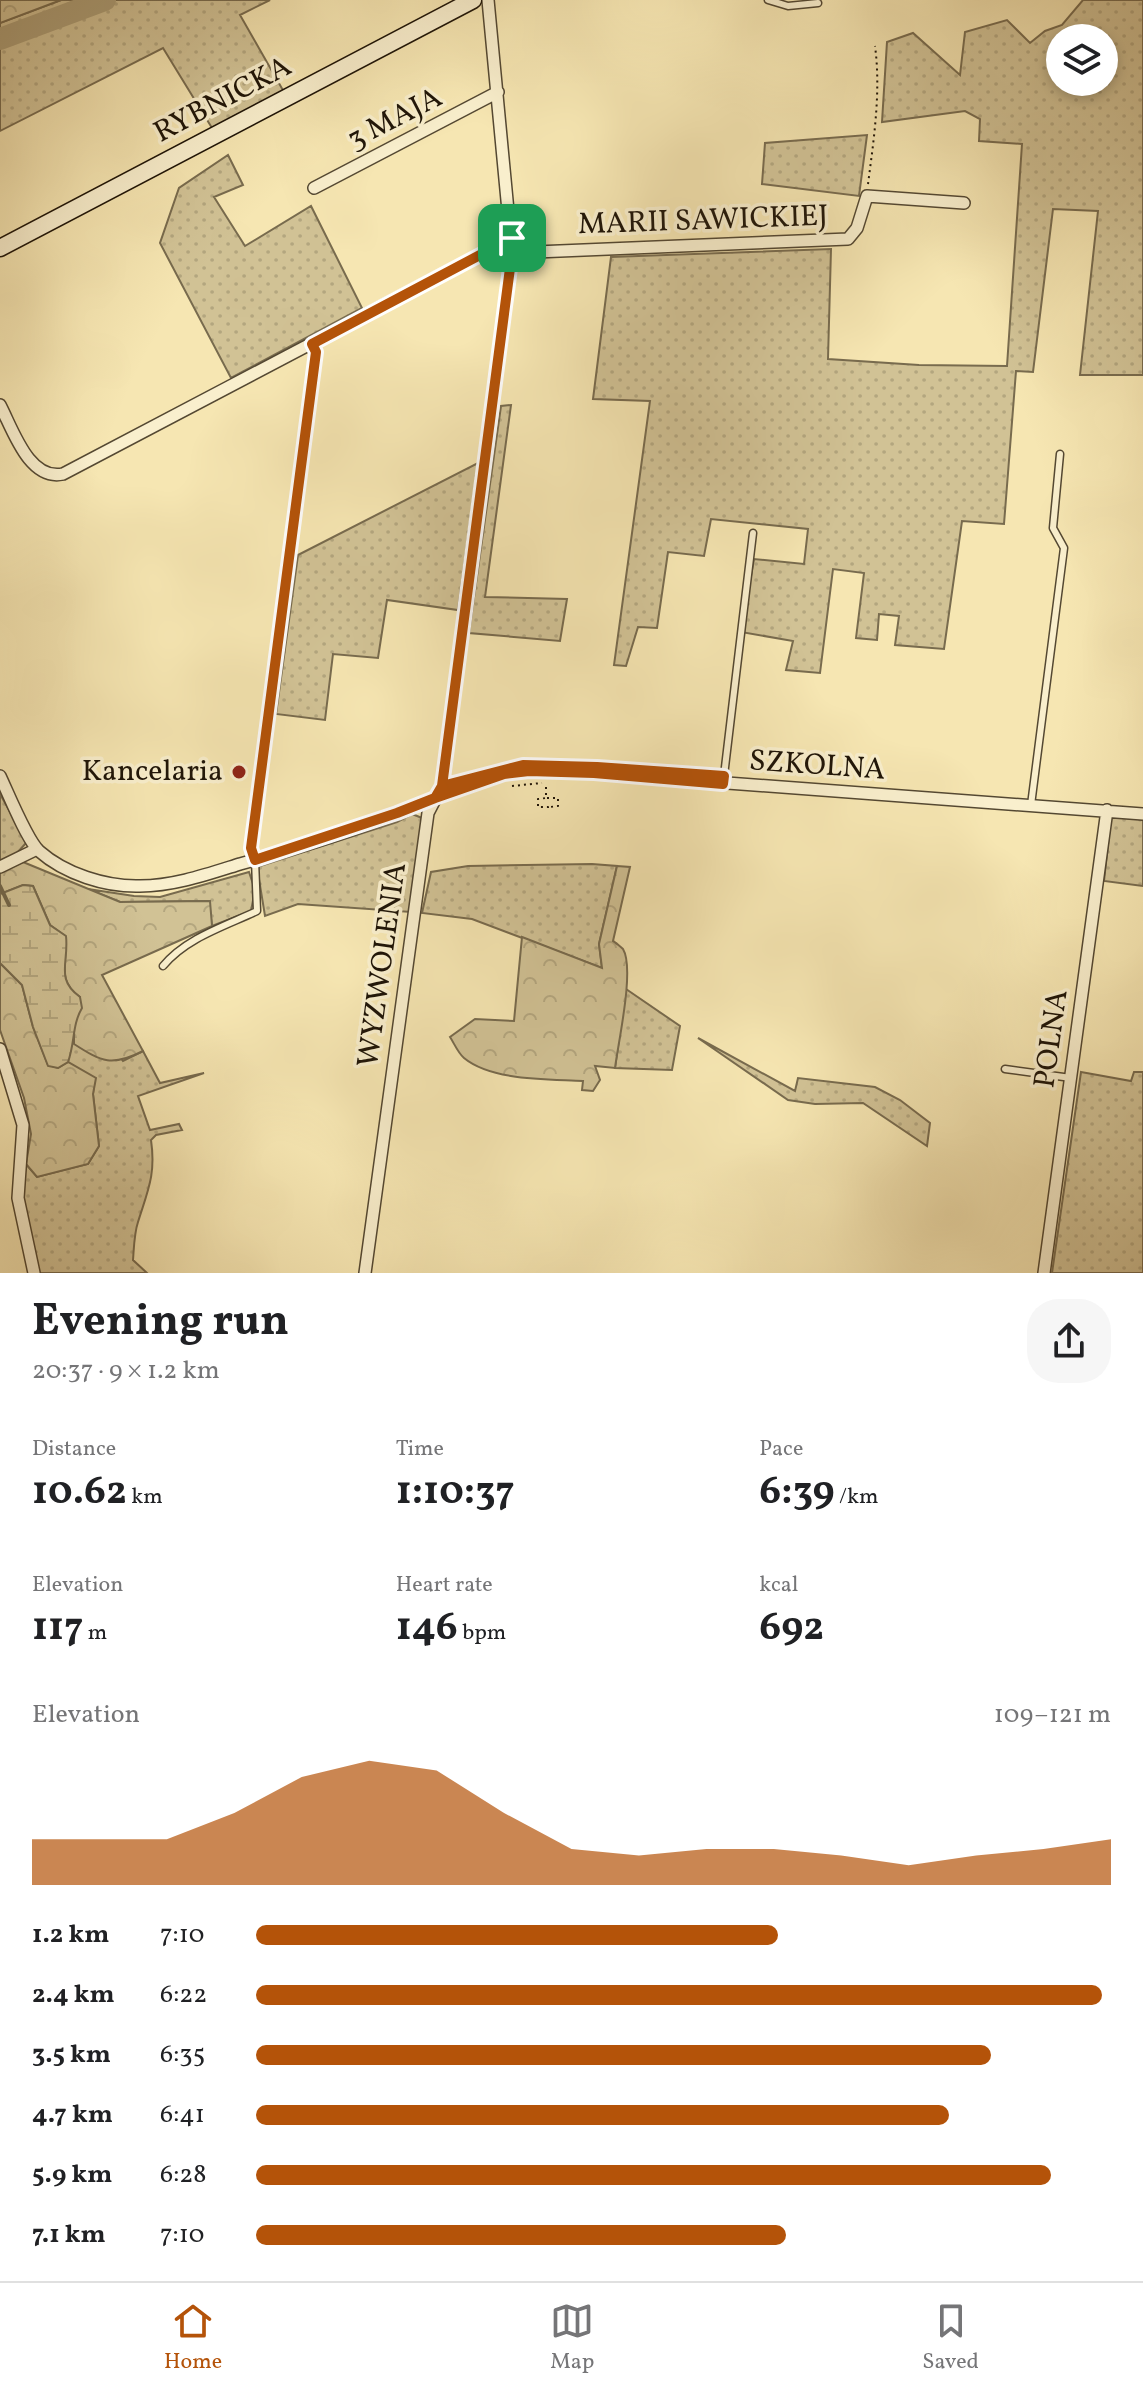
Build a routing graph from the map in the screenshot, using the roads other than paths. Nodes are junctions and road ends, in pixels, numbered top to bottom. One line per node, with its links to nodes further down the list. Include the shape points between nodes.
1 (473, 0): 9 (main road, RYBNICKA)
2 (488, 0): 5 (street, WYZWOLENIA)
3 (768, 0): 4 (lane, via 788,6)
4 (818, 3)
5 (498, 92): 6 (street, 3 MAJA); 8 (street, WYZWOLENIA)
6 (314, 188)
7 (964, 203): 10 (street, MARII SAWICKIEJ, via 867,196 848,239)
8 (512, 238): 10 (street, WYZWOLENIA); 11 (street)
9 (0, 248)
10 (512, 253): 17 (street, WYZWOLENIA, via 442,786)
11 (312, 344): 12 (street, via 63,474 41,471 28,457); 22 (street, via 316,352 251,848)
12 (0, 405)
13 (1060, 454): 18 (lane, via 1053,528 1064,548)
14 (753, 533): 16 (lane)
15 (0, 776): 21 (street)
16 (723, 784): 17 (street, SZKOLNA, via 529,771 504,774); 18 (street, SZKOLNA)
17 (435, 798): 22 (street, SZKOLNA); 29 (street, WYZWOLENIA, via 428,813)
18 (1031, 805): 19 (street, SZKOLNA)
19 (1107, 810): 20 (street, SZKOLNA); 27 (street, POLNA)
20 (1143, 814)
21 (37, 849): 22 (street, SZKOLNA, via 87,878 137,887); 23 (street)
22 (255, 860): 24 (lane, via 257,911 188,944)
23 (0, 867)
24 (163, 966)
25 (0, 1049): 28 (street, via 23,1125 18,1198)
26 (1005, 1069): 27 (lane)
27 (1071, 1078): 30 (street, POLNA)
28 (34, 1273)
29 (365, 1273)
30 (1044, 1273)

